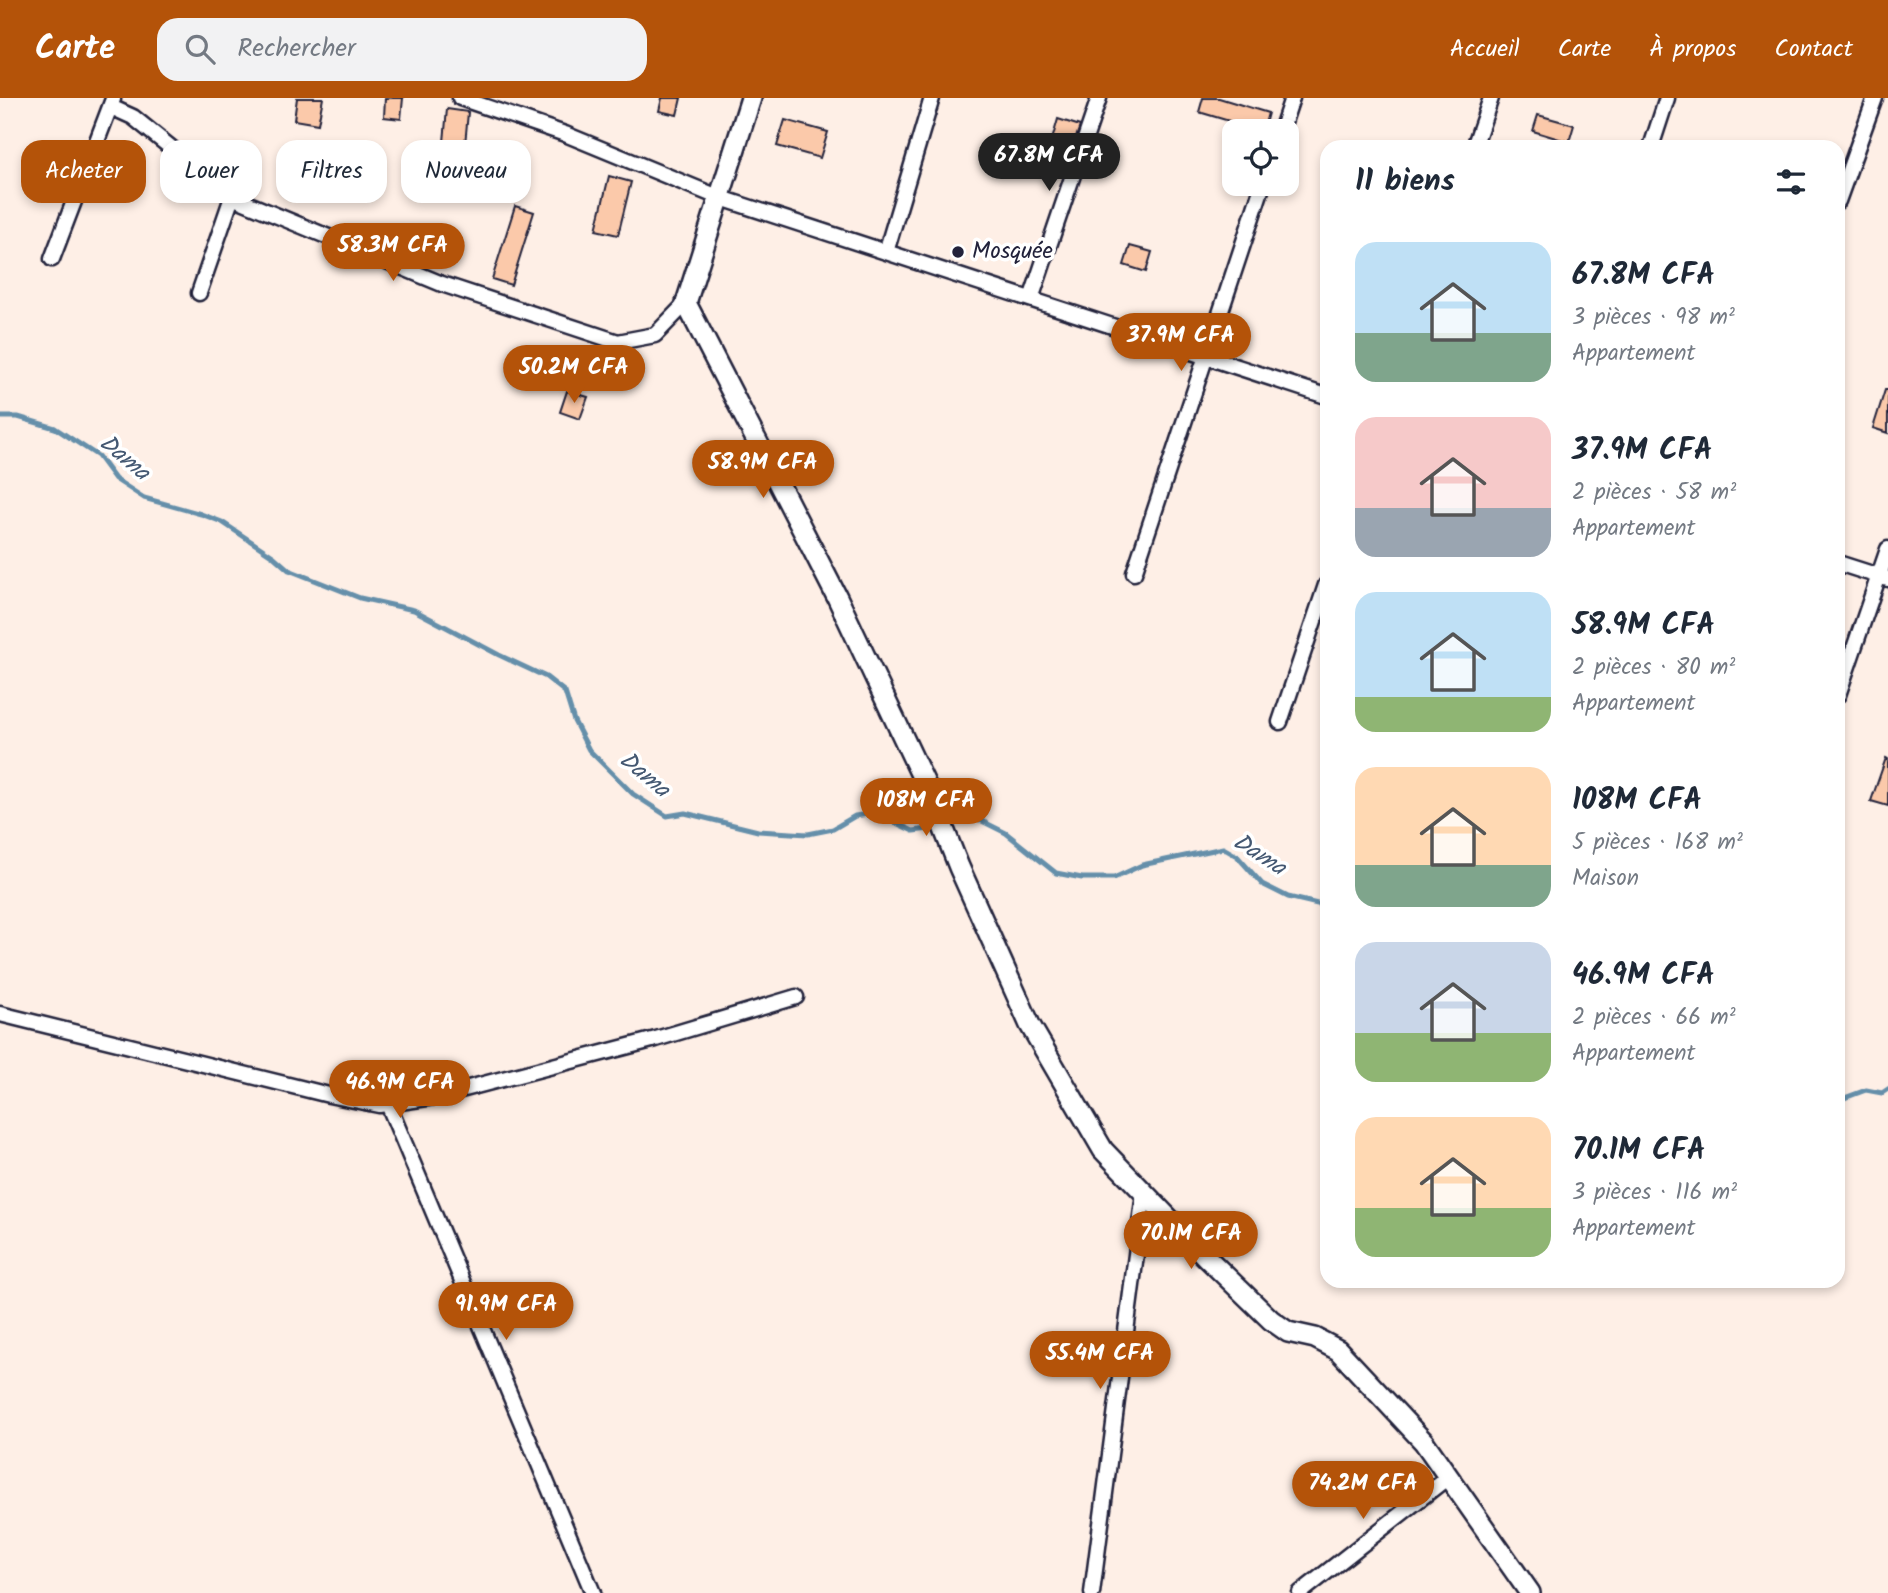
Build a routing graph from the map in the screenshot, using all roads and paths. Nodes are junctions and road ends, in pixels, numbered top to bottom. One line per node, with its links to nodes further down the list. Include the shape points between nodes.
1 (460, 98): 16 (street, via 565,134)
2 (751, 98): 16 (street)
3 (932, 98): 19 (street)
4 (1099, 98): 22 (street)
5 (1292, 98): 10 (street)
6 (1491, 98): 12 (street)
7 (1667, 98): 13 (street)
8 (1875, 98): 14 (street)
9 (112, 102): 11 (street); 20 (street)
10 (1285, 119)
11 (161, 140)
12 (1476, 140)
13 (1653, 140)
14 (1845, 182)
15 (1259, 196): 24 (street)
16 (718, 197): 19 (street); 23 (street)
17 (230, 203): 21 (street)
18 (246, 203): 23 (street, via 442,284 618,342 656,335)
19 (886, 252): 22 (street)
20 (52, 259)
21 (199, 293)
22 (1031, 299): 24 (street)
23 (686, 303): 36 (street, via 837,597 930,794 1030,1025 1103,1150)
24 (1205, 356): 25 (street); 28 (street)
25 (1320, 394)
26 (1888, 549): 29 (street)
27 (1845, 565): 29 (street)
28 (1134, 573)
29 (1883, 578): 31 (street)
30 (1320, 603): 32 (street)
31 (1845, 677)
32 (1280, 722)
33 (796, 997): 35 (street, via 656,1039 434,1097)
34 (0, 1014): 35 (street, via 329,1096)
35 (388, 1104): 38 (street)
36 (1144, 1193): 37 (street, via 1271,1320 1288,1332 1315,1338 1338,1350 1424,1442); 39 (street)
37 (1448, 1477): 40 (street); 41 (street)
38 (593, 1593)
39 (1092, 1593)
40 (1300, 1593)
41 (1530, 1593)

